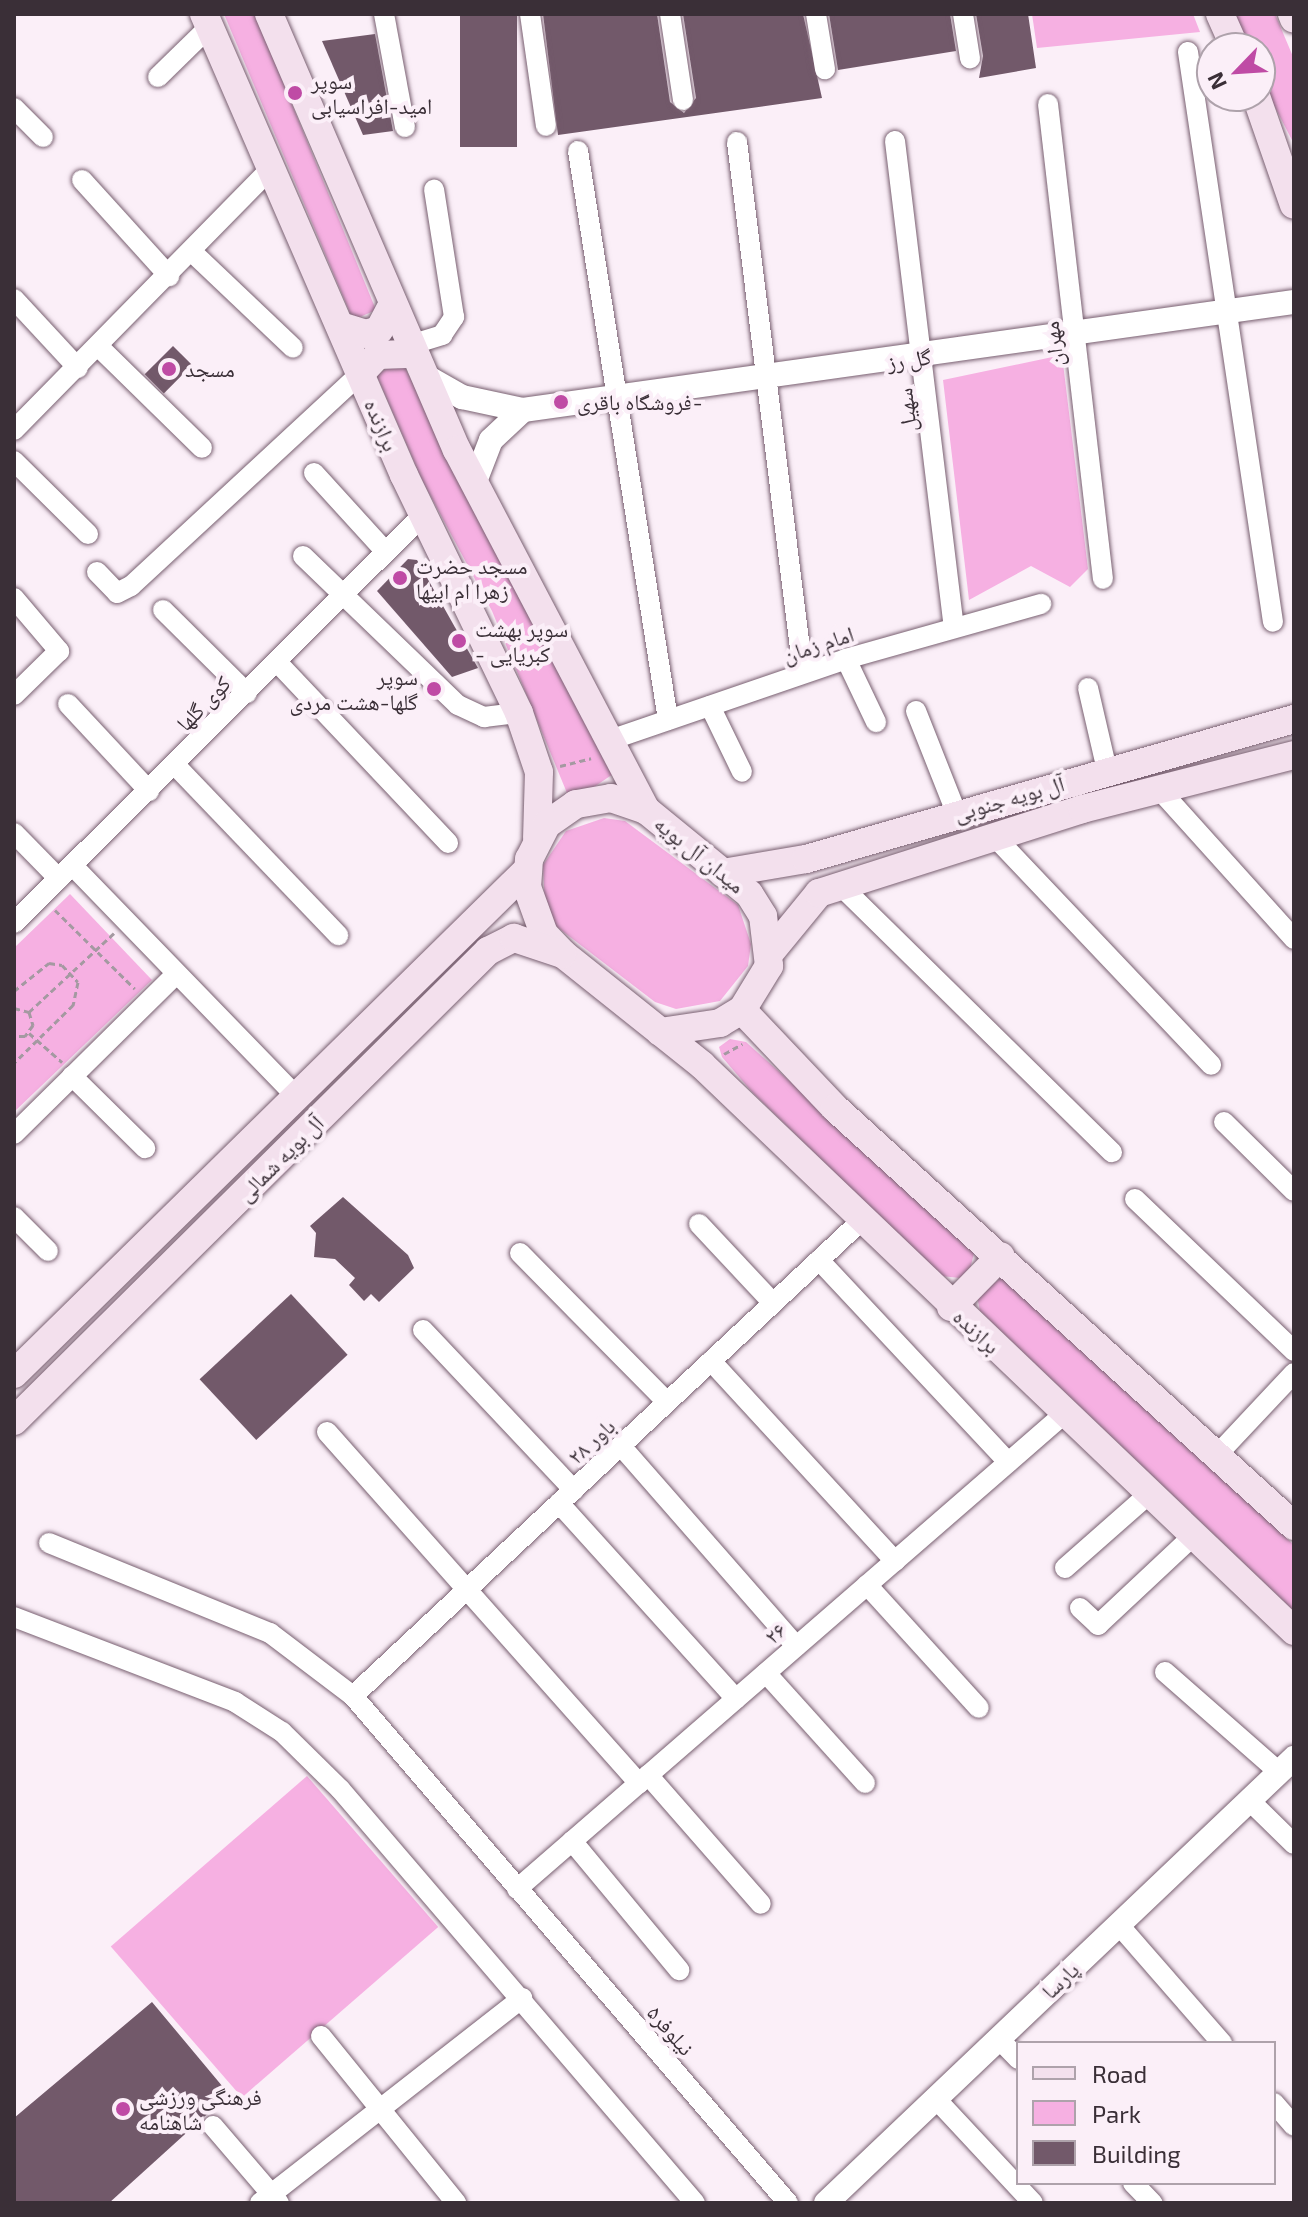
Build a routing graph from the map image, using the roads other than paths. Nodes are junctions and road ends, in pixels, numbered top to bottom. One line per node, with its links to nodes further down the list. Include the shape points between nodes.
1 (269, 14): 31 (main road)
2 (384, 14): 17 (street)
3 (530, 14): 16 (street)
4 (670, 14): 12 (street)
5 (816, 14): 10 (street)
6 (963, 14): 9 (street)
7 (206, 20): 11 (street); 23 (main road, برازنده)
8 (1188, 52): 32 (street)
9 (970, 58)
10 (825, 69)
11 (158, 77)
12 (683, 100)
13 (1048, 104): 34 (street, مهران)
14 (14, 108): 18 (street)
15 (1264, 112): 22 (main road)
16 (546, 126)
17 (405, 127)
18 (43, 137)
19 (895, 141): 37 (street, سهیل)
20 (737, 142): 41 (street)
21 (578, 151): 42 (street)
22 (1285, 153): 26 (main road)
23 (273, 166): 27 (street); 33 (main road, برازنده)
24 (82, 180): 28 (street)
25 (434, 190): 38 (street, via 454,317)
26 (1294, 205)
27 (192, 252): 28 (street); 36 (street)
28 (169, 276): 35 (street)
29 (14, 299): 39 (street)
30 (1294, 302): 32 (street, گل رز)
31 (392, 306): 33 (main road, via 379,330 352,333); 38 (main road)
32 (1227, 312): 34 (street, گل رز); 59 (street)
33 (340, 326): 40 (main road, برازنده)
34 (1076, 335): 37 (street, گل رز); 54 (street, مهران)
35 (99, 347): 39 (street); 45 (street)
36 (293, 348)
37 (925, 357): 41 (street, گل رز); 60 (street, سهیل)
38 (416, 358): 40 (main road, via 378,355); 43 (street, گل رز, via 462,397); 48 (main road)
39 (78, 368): 44 (street)
40 (361, 373): 49 (main road, برازنده); 53 (street, via 131,586 117,593)
41 (767, 380): 42 (street, گل رز); 63 (street)
42 (614, 399): 43 (street, گل رز); 72 (street)
43 (523, 410): 48 (street, via 491,440)
44 (14, 430)
45 (202, 448)
46 (14, 461): 50 (street)
47 (314, 473): 51 (street)
48 (474, 484): 74 (main road)
49 (423, 515): 51 (street, کوی گلها); 70 (main road, برازنده)
50 (88, 534)
51 (386, 552): 55 (street, کوی گلها)
52 (303, 556): 55 (street)
53 (97, 572)
54 (1103, 579)
55 (344, 595): 62 (street, کوی گلها); 70 (street, via 458,705 484,717)
56 (14, 598): 66 (street, via 59,651)
57 (1041, 604): 60 (street, امام زمان)
58 (163, 610): 65 (street)
59 (1273, 622)
60 (954, 627): 61 (street, امام زمان)
61 (846, 659): 63 (street, امام زمان); 73 (street)
62 (277, 662): 65 (street, کوی گلها); 86 (street)
63 (803, 673): 68 (street, امام زمان)
64 (1088, 688): 77 (street)
65 (247, 693): 76 (street, کوی گلها)
66 (14, 695)
67 (68, 704): 80 (street)
68 (710, 706): 72 (street, امام زمان); 78 (street)
69 (916, 711): 82 (street)
70 (519, 713): 85 (main road, برازنده, via 539,772)
71 (1294, 719): 77 (main road, آل بویه جنوبی)
72 (668, 720): 74 (street, امام زمان)
73 (876, 722)
74 (615, 745): 81 (main road)
75 (1289, 763): 79 (main road, آل بویه جنوبی)
76 (175, 765): 80 (street, کوی گلها); 92 (street)
77 (1107, 770): 82 (main road, آل بویه جنوبی)
78 (742, 772)
79 (1159, 789): 84 (main road, آل بویه جنوبی); 93 (street)
80 (149, 791): 88 (street, کوی گلها)
81 (646, 810): 85 (main road, میدان آل بویه, via 629,801 593,799 561,812); 89 (main road, میدان آل بویه)
82 (956, 812): 89 (main road, آل بویه جنوبی, via 806,859)
83 (14, 833): 88 (street)
84 (995, 837): 90 (main road, آل بویه جنوبی); 99 (street)
85 (537, 838): 87 (main road, میدان آل بویه)
86 (448, 843)
87 (527, 870): 94 (main road, میدان آل بویه, via 535,918); 101 (main road, آل بویه شمالی)
88 (66, 872): 91 (street, کوی گلها); 96 (street, via 126,922)
89 (723, 873): 95 (main road, میدان آل بویه, via 763,916)
90 (841, 886): 95 (main road, آل بویه جنوبی, via 805,903); 105 (street)
91 (14, 923)
92 (338, 935)
93 (1294, 939)
94 (563, 954): 98 (main road, میدان آل بویه); 118 (main road, آل بویه شمالی, via 514,938 488,951)
95 (769, 954): 97 (main road, میدان آل بویه, via 759,991)
96 (176, 974): 100 (street); 101 (street)
97 (742, 1010): 98 (main road, via 720,1023); 113 (main road, via 835,1108)
98 (660, 1032): 109 (main road, برازنده, via 702,1065)
99 (1211, 1065)
100 (72, 1076): 103 (street); 104 (street)
101 (296, 1096): 115 (main road, آل بویه شمالی)
102 (1224, 1122): 106 (street)
103 (14, 1134)
104 (145, 1148)
105 (1112, 1152)
106 (1294, 1191)
107 (1135, 1199): 120 (street)
108 (14, 1217): 111 (street)
109 (861, 1221): 114 (street, باور ۲۸); 117 (main road, برازنده)
110 (699, 1224): 116 (street)
111 (48, 1251)
112 (520, 1253): 124 (street)
113 (1001, 1256): 117 (main road); 129 (main road)
114 (819, 1260): 116 (street, باور ۲۸); 130 (street)
115 (89, 1300): 118 (street); 123 (main road, آل بویه شمالی)
116 (773, 1303): 121 (street, باور ۲۸)
117 (951, 1307): 125 (main road, برازنده)
118 (111, 1326): 126 (main road, آل بویه شمالی)
119 (423, 1330): 132 (street)
120 (1294, 1351)
121 (711, 1361): 124 (street, باور ۲۸); 136 (street)
122 (1294, 1373): 129 (street)
123 (14, 1374)
124 (667, 1402): 128 (street, باور ۲۸)
125 (1064, 1414): 130 (street, ۲۶); 131 (main road, برازنده)
126 (14, 1421)
127 (327, 1432): 139 (street)
128 (621, 1446): 132 (street, باور ۲۸); 143 (street)
129 (1217, 1455): 133 (main road)
130 (1008, 1462): 136 (street, ۲۶)
131 (1149, 1494): 134 (main road, برازنده); 137 (street)
132 (566, 1496): 139 (street, باور ۲۸); 147 (street)
133 (1294, 1526)
134 (1193, 1536): 140 (street, via 1098,1625); 142 (main road, برازنده)
135 (49, 1543): 146 (street, نیلوفر۵, via 270,1633)
136 (895, 1561): 138 (street, ۲۶)
137 (1065, 1568)
138 (867, 1585): 143 (street, ۲۶); 148 (street)
139 (467, 1589): 146 (street, باور ۲۸); 150 (street)
140 (1080, 1608)
141 (14, 1617): 159 (street, via 235,1702 282,1732 340,1789)
142 (1294, 1631)
143 (796, 1646): 145 (street, ۲۶)
144 (1165, 1672): 149 (street)
145 (766, 1673): 147 (street, ۲۶); 151 (street)
146 (353, 1696): 155 (street, نیلوفر۵)
147 (736, 1699): 150 (street, ۲۶)
148 (979, 1708)
149 (1286, 1765): 152 (street, پارسا)
150 (643, 1779): 153 (street, ۲۶); 156 (street)
151 (865, 1783)
152 (1249, 1800): 154 (street); 157 (street, پارسا)
153 (572, 1841): 155 (street, ۲۶); 158 (street)
154 (1294, 1844)
155 (517, 1889): 175 (street, نیلوفر۵)
156 (761, 1904)
157 (1119, 1925): 161 (street, پارسا); 162 (street)
158 (679, 1970)
159 (522, 1998): 165 (street); 174 (street)
160 (321, 2036): 165 (street)
161 (999, 2039): 163 (street); 164 (street, پارسا)
162 (1220, 2041)
163 (1016, 2057)
164 (936, 2099): 170 (street); 176 (street, پارسا)
165 (380, 2105): 172 (street); 173 (street)
166 (1276, 2105): 168 (street)
167 (213, 2126): 172 (street)
168 (1294, 2126)
169 (1016, 2185): 177 (street)
170 (1016, 2185)
171 (1135, 2185): 178 (street)
172 (270, 2200)
173 (456, 2203)
174 (695, 2203)
175 (788, 2203)
176 (826, 2203)
177 (1033, 2203)
178 (1152, 2203)

